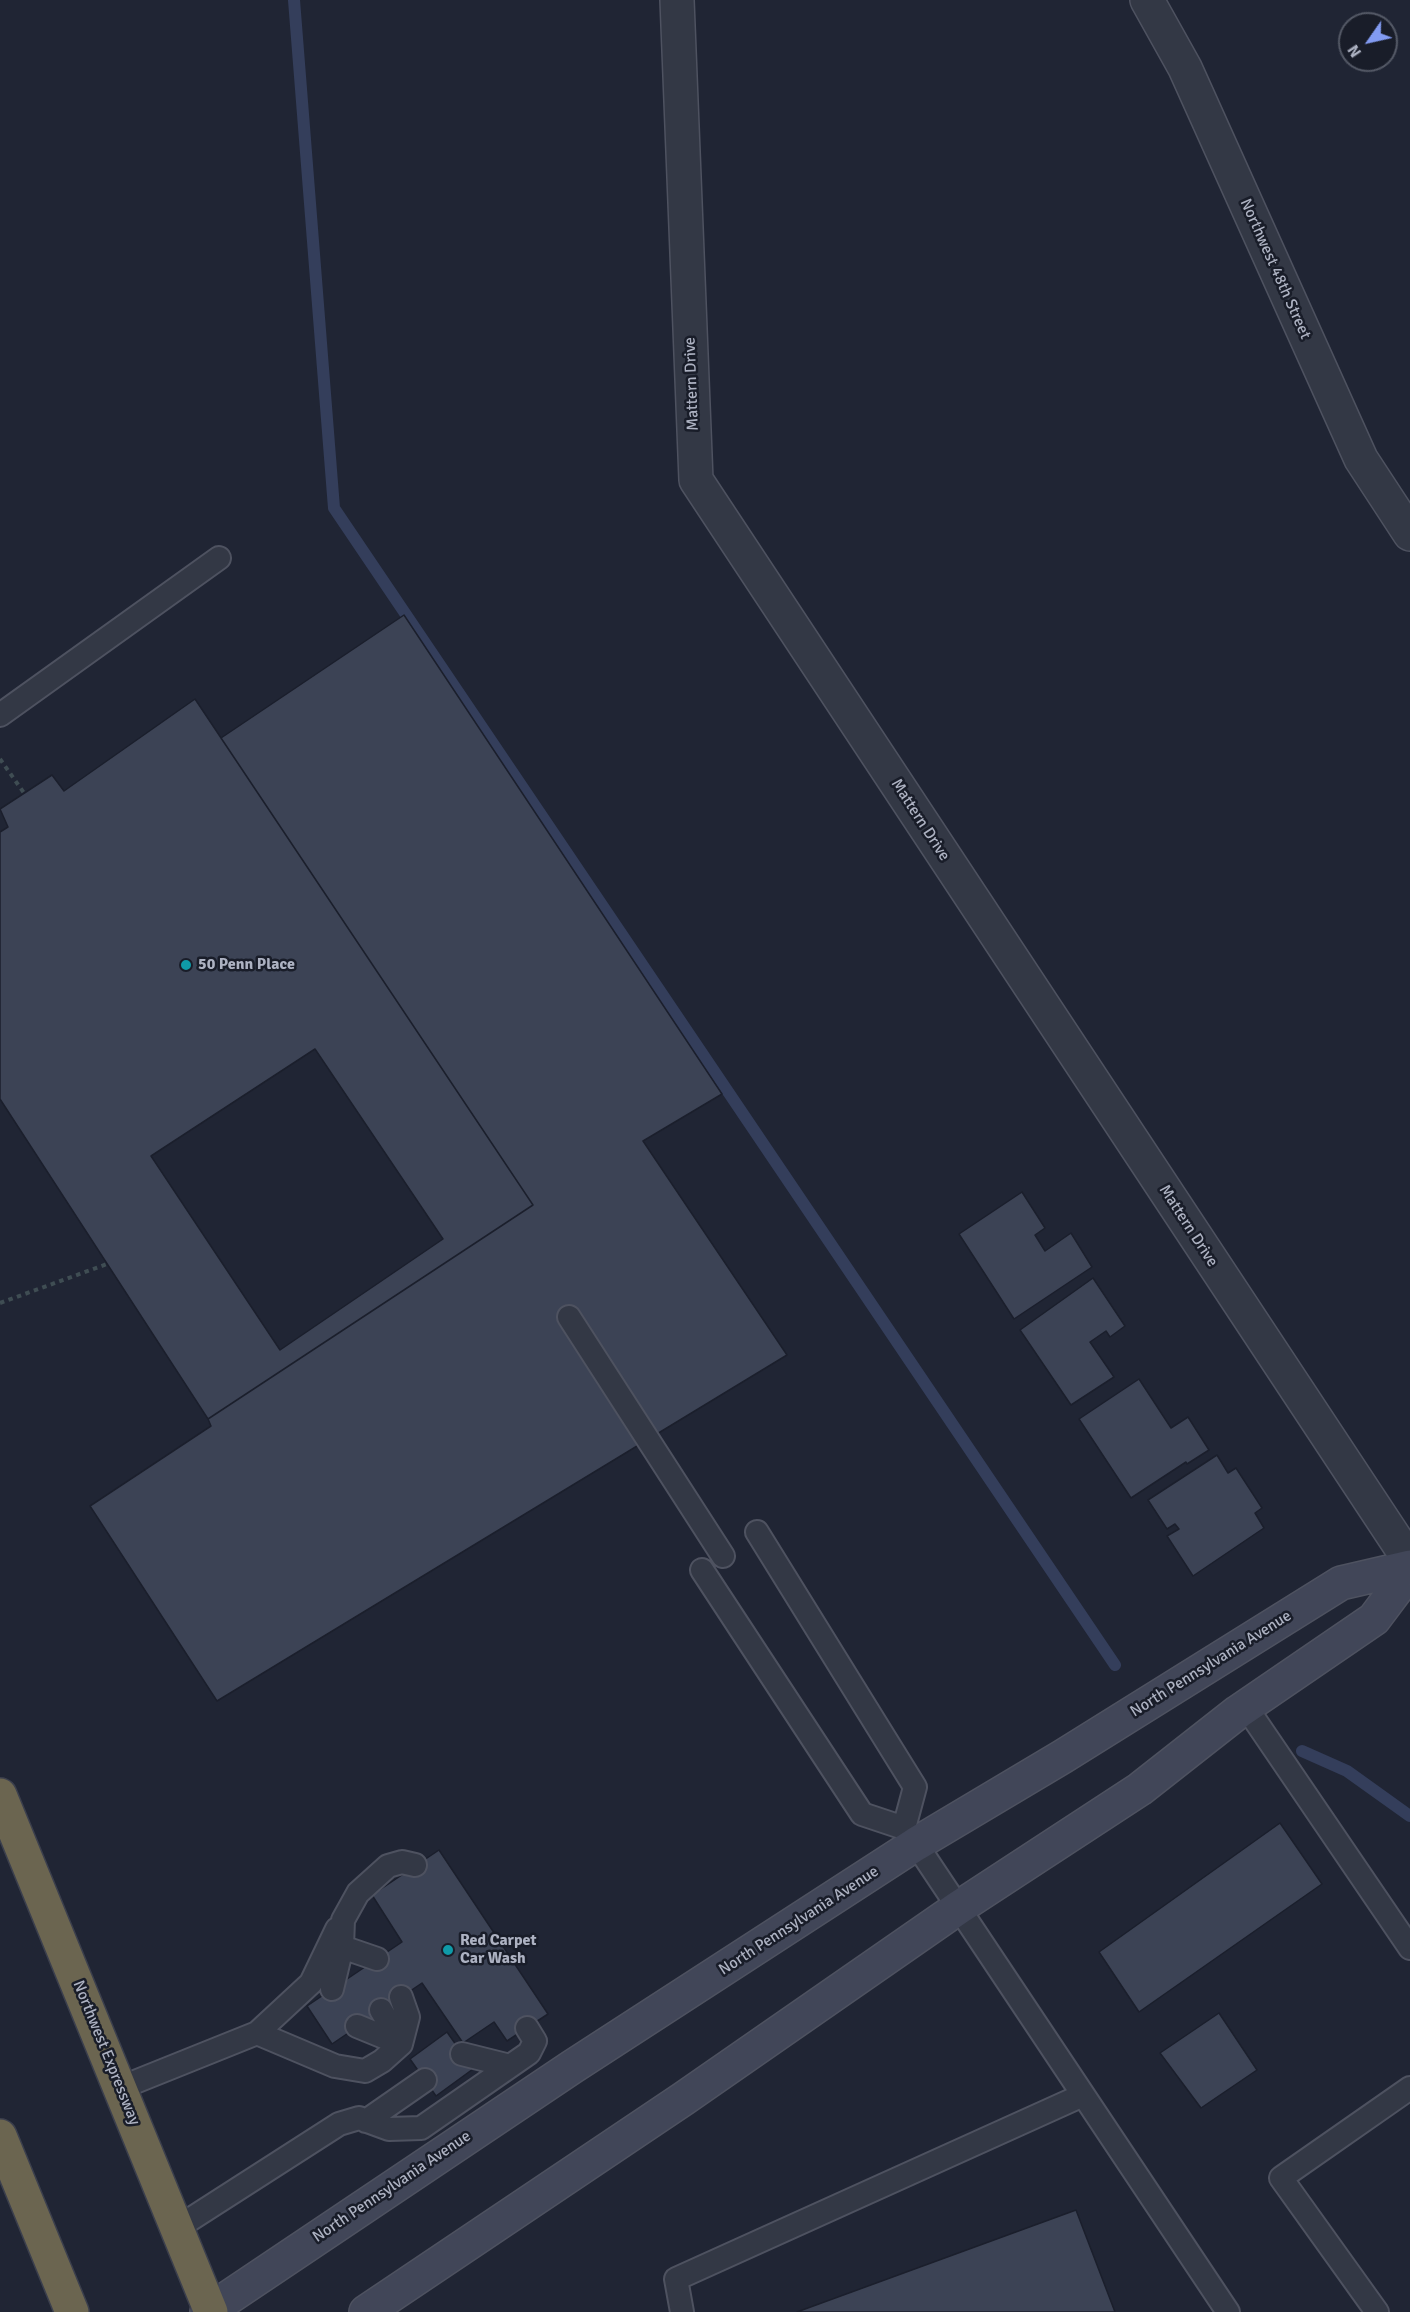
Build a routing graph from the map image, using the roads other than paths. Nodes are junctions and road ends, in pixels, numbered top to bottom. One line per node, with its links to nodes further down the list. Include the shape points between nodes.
1 (677, 0): 9 (street, Mattern Drive, via 696,480)
2 (1147, 0): 3 (street, Northwest 48th Street, via 1185,68 1361,459)
3 (1410, 534)
4 (219, 558): 5 (lane)
5 (0, 715)
6 (569, 1317): 8 (lane)
7 (757, 1532): 14 (lane, via 915,1786)
8 (723, 1556)
9 (1410, 1561)
10 (1410, 1569): 12 (main road, North Pennsylvania Avenue, via 1374,1619); 14 (main road, North Pennsylvania Avenue, via 1341,1583 1062,1757)
11 (702, 1570): 14 (lane, via 861,1814)
12 (1246, 1707): 16 (main road, North Pennsylvania Avenue, via 1140,1788); 19 (lane)
13 (0, 1795): 32 (highway, Northwest Expressway)
14 (910, 1836): 16 (lane); 38 (main road, North Pennsylvania Avenue)
15 (415, 1865): 17 (lane, via 402,1862 388,1866 358,1893)
16 (958, 1908): 34 (lane); 40 (main road, North Pennsylvania Avenue)
17 (343, 1920): 18 (lane); 27 (lane, via 311,1983)
18 (342, 1947): 20 (lane); 21 (lane); 22 (lane)
19 (1410, 1948)
20 (377, 1959)
21 (357, 1972)
22 (332, 1989)
23 (401, 1997): 28 (lane, via 408,2017)
24 (381, 2010): 28 (lane)
25 (357, 2026): 28 (lane)
26 (527, 2028): 30 (lane, via 535,2041 529,2053)
27 (257, 2033): 28 (lane, via 335,2066 365,2071); 32 (lane)
28 (401, 2044)
29 (462, 2054): 30 (lane)
30 (510, 2066): 35 (lane, via 421,2128 389,2129)
31 (425, 2080): 35 (lane)
32 (120, 2088): 37 (highway, Northwest Expressway)
33 (1410, 2088): 43 (lane, via 1281,2178)
34 (1083, 2095): 41 (lane, via 676,2279); 42 (lane)
35 (366, 2121): 37 (lane, via 359,2118 339,2124)
36 (0, 2136): 39 (highway)
37 (177, 2228): 38 (highway, Northwest Expressway)
38 (209, 2311)
39 (72, 2312)
40 (366, 2312)
41 (682, 2312)
42 (1228, 2312)
43 (1377, 2312)

